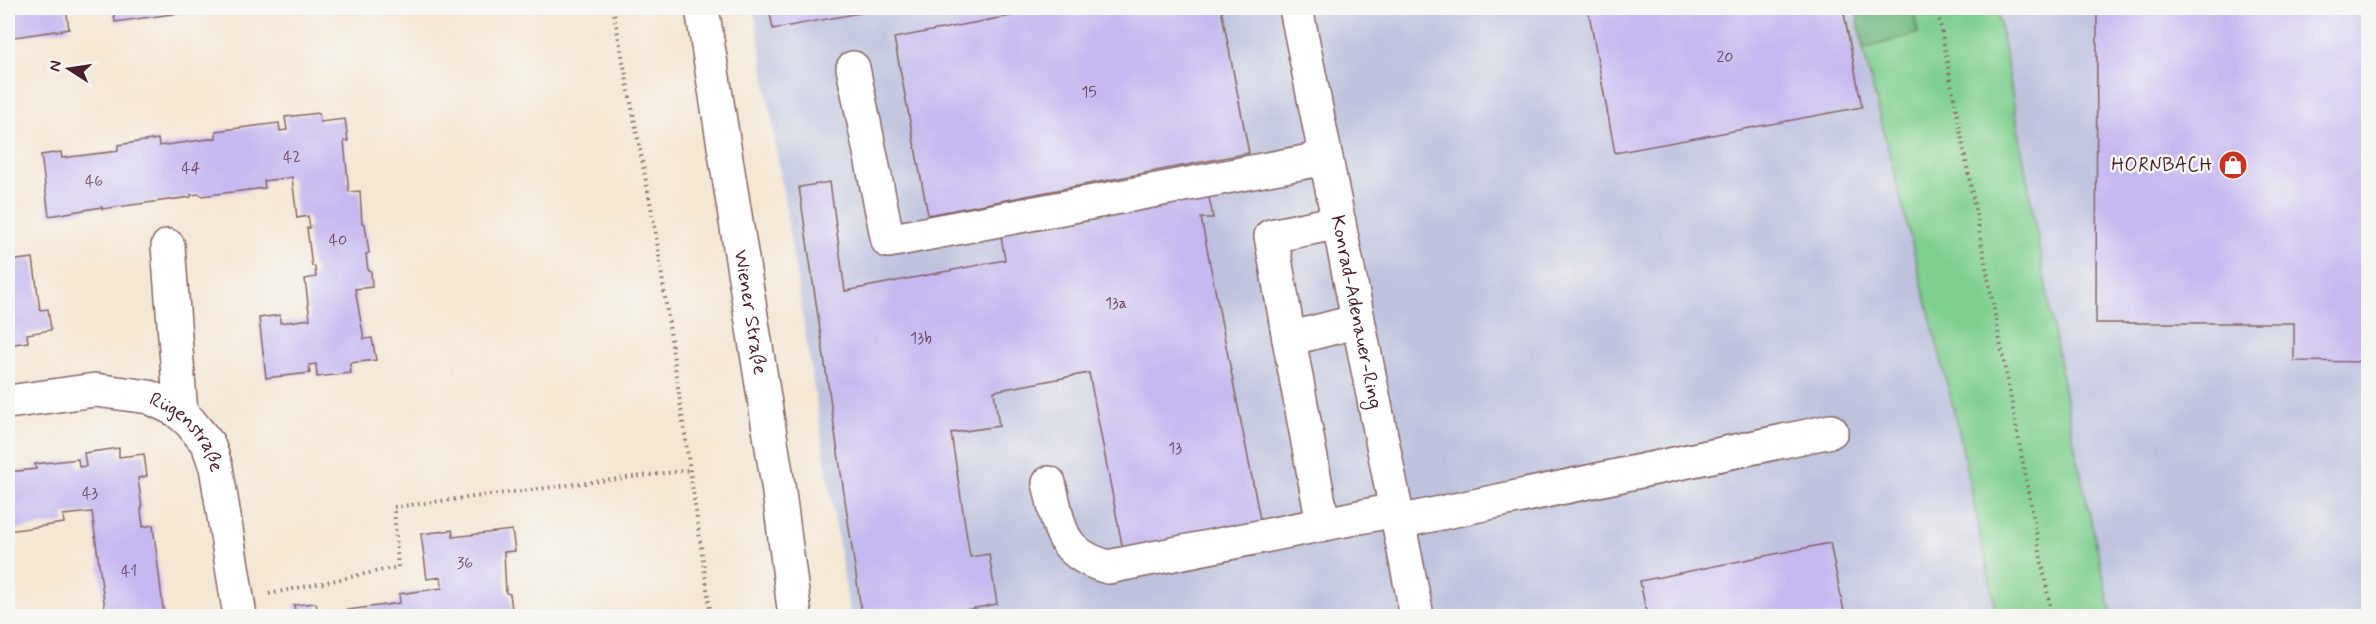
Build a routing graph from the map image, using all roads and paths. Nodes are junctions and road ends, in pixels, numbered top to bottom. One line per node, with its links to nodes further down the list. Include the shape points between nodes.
1 (613, 8): 14 (path, via 655,228)
2 (702, 8): 20 (street, Wiener Straße, via 778,485)
3 (1296, 8): 6 (street, Konrad-Adenauer-Ring)
4 (1937, 8): 22 (path)
5 (853, 68): 6 (street, via 888,241)
6 (1326, 158): 7 (street, Konrad-Adenauer-Ring)
7 (1338, 222): 9 (street, Konrad-Adenauer-Ring); 10 (street, via 1271,236)
8 (168, 246): 12 (street)
9 (1358, 321): 10 (street); 16 (street, Konrad-Adenauer-Ring)
10 (1289, 339): 17 (street)
11 (8, 402): 12 (street, Rügenstraße, via 95,390 149,397)
12 (181, 414): 18 (street, Rügenstraße, via 208,444 216,466)
13 (1831, 431): 16 (street)
14 (689, 470): 18 (path, via 394,507 398,567); 19 (path)
15 (1049, 483): 17 (street, via 1063,538 1075,553 1108,567)
16 (1397, 516): 17 (street); 21 (street, Konrad-Adenauer-Ring)
17 (1323, 524)
18 (239, 608)
19 (711, 616)
20 (795, 616)
21 (1417, 616)
22 (2052, 616)

